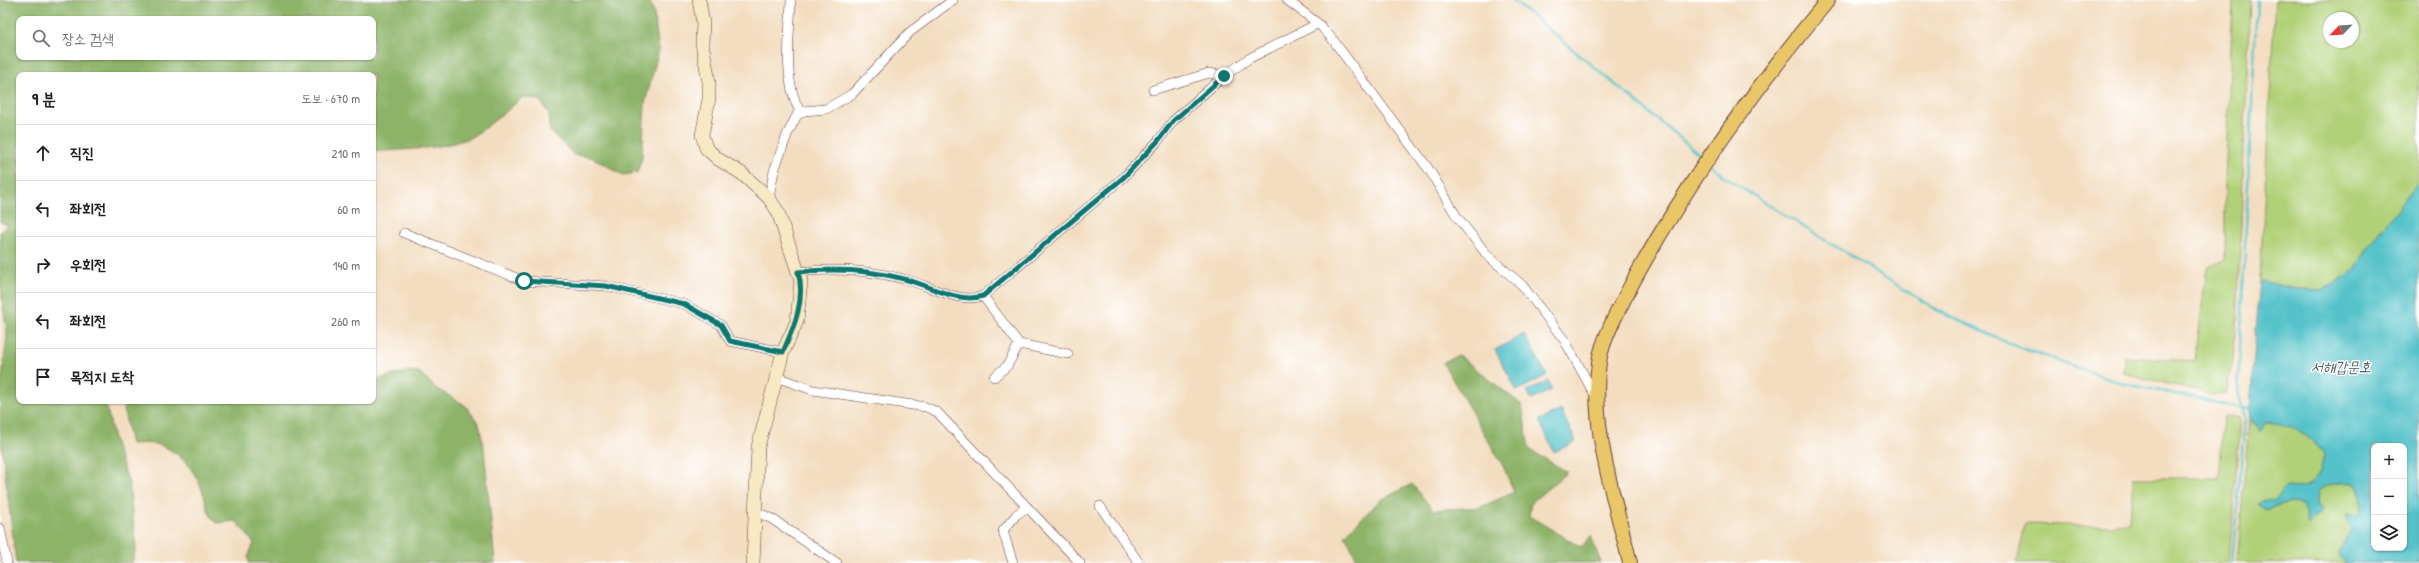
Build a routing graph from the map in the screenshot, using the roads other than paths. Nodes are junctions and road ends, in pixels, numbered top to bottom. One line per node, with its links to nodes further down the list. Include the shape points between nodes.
1 (699, 0): 10 (street, via 703,23 702,43 709,82 709,99 702,135 706,148 718,159 742,173)
2 (791, 0): 9 (street, via 789,81 792,97)
3 (953, 0): 9 (street, via 910,32 852,94 826,109)
4 (1287, 0): 6 (street)
5 (1828, 0): 19 (main road, via 1754,92 1651,249 1617,312 1599,361)
6 (1317, 24): 7 (street, via 1248,59); 19 (street, via 1334,40 1430,171 1457,217 1488,256 1522,285 1565,341)
7 (1224, 76): 8 (street, via 1209,73); 13 (street, via 1173,121 1124,177)
8 (1153, 90)
9 (800, 112): 10 (street, via 787,135 774,171)
10 (769, 198): 12 (street, via 778,212)
11 (404, 234): 15 (street, via 524,281 606,286 684,304 721,325 730,341)
12 (798, 272): 13 (street, via 849,271 903,279 960,297); 15 (street, via 800,288 796,320)
13 (983, 296): 14 (street)
14 (1019, 344): 16 (street); 18 (street, via 1007,366)
15 (783, 352): 17 (street)
16 (1068, 354)
17 (776, 377): 21 (street, via 814,390 926,407 937,412); 22 (street, via 758,447)
18 (994, 377)
19 (1597, 399): 30 (main road, via 1606,459)
20 (1100, 506): 29 (street)
21 (1027, 507): 27 (street, via 1016,515 1003,531); 28 (street)
22 (757, 512): 25 (street); 26 (street, via 772,519)
23 (0, 528): 24 (street)
24 (7, 563)
25 (753, 563)
26 (837, 563)
27 (1013, 563)
28 (1080, 563)
29 (1139, 563)
30 (1630, 563)

